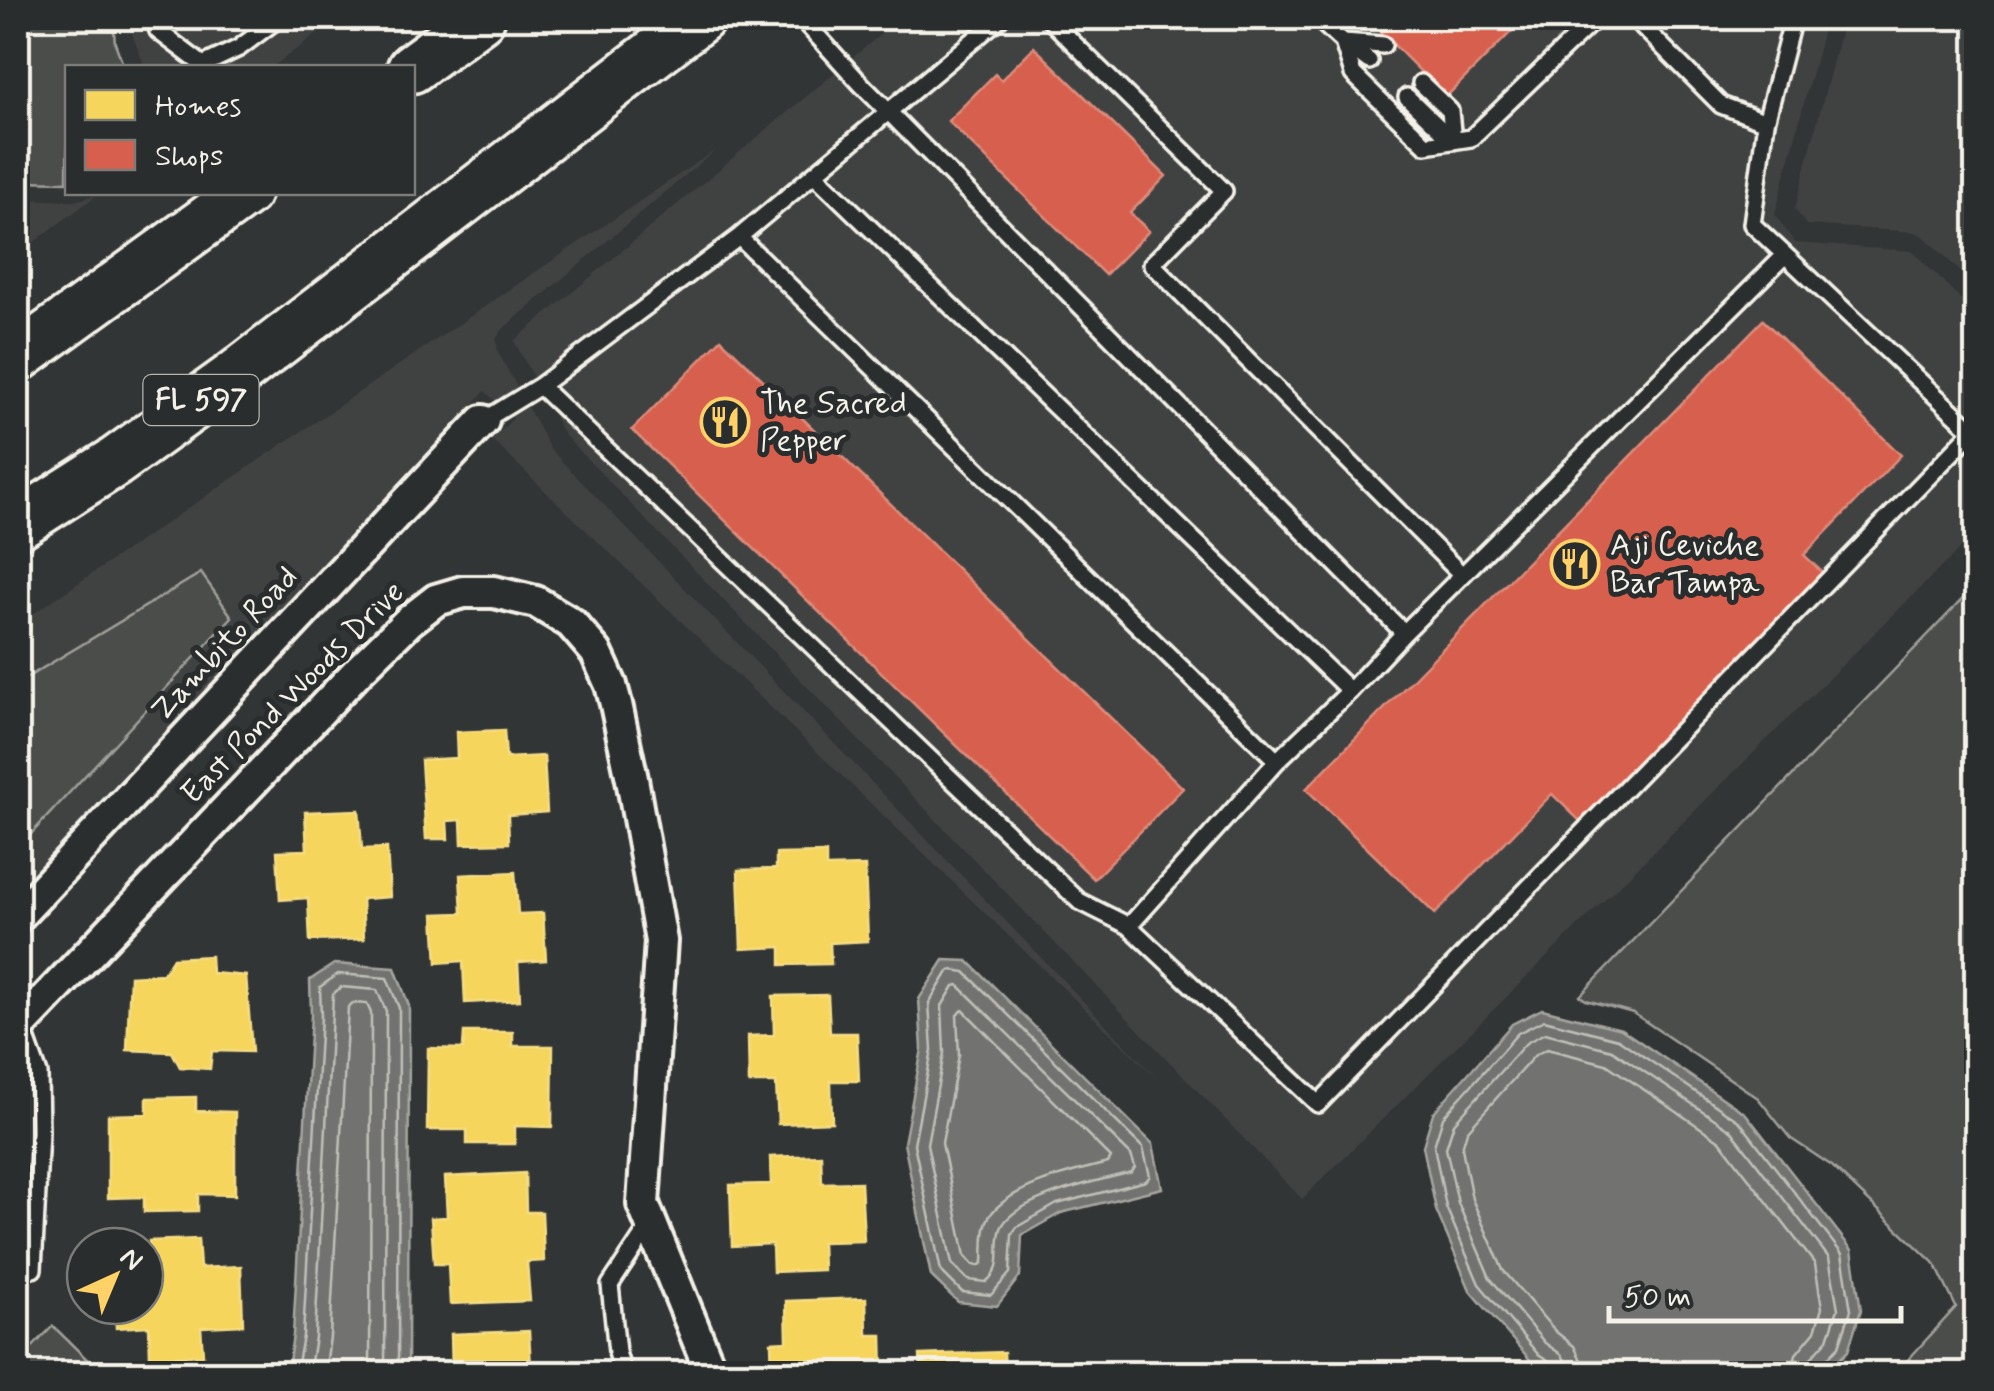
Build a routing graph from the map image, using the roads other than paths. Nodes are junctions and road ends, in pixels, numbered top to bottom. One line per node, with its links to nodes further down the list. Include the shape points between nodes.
1 (154, 18): 2 (lane, via 158,31 203,65)
2 (279, 18)
3 (480, 18): 15 (main road)
4 (700, 18): 28 (main road, FL 597, via 233,377)
5 (800, 18): 18 (lane)
6 (1000, 18): 18 (lane)
7 (1048, 18): 29 (lane, via 1224,191 1152,264)
8 (1317, 18): 12 (lane)
9 (1596, 18): 20 (lane, via 1472,138)
10 (1634, 18): 19 (lane, via 1720,105)
11 (1793, 18): 19 (lane)
12 (1343, 42): 13 (lane); 14 (lane); 20 (lane, via 1353,74 1426,145)
13 (1383, 45)
14 (1368, 60)
15 (415, 66)
16 (1421, 83): 20 (lane, via 1450,111)
17 (1407, 97): 20 (lane)
18 (889, 112): 21 (lane); 30 (lane)
19 (1766, 122): 24 (lane, via 1752,224)
20 (1453, 142)
21 (814, 174): 23 (lane); 31 (lane)
22 (242, 195): 25 (main road)
23 (739, 237): 26 (lane); 32 (lane)
24 (1784, 254): 29 (lane); 34 (lane, via 1974,432 1318,1104)
25 (18, 357)
26 (540, 386): 27 (lane); 34 (lane, via 1079,901)
27 (483, 421): 33 (street, Zambito Road)
28 (18, 524)
29 (1462, 575): 30 (lane)
30 (1404, 632): 31 (lane)
31 (1350, 691): 32 (lane)
32 (1277, 762): 34 (lane)
33 (18, 916)
34 (1129, 926)
35 (19, 1026): 36 (street, East Pond Woods Drive, via 409,621 436,600 463,592 536,602 571,623 596,652 632,779 661,941 643,1204); 37 (lane, via 39,1074 40,1132 33,1269)
36 (651, 1223): 38 (lane, via 610,1284); 39 (street, East Pond Woods Drive)
37 (18, 1268)
38 (623, 1374)
39 (712, 1374)

